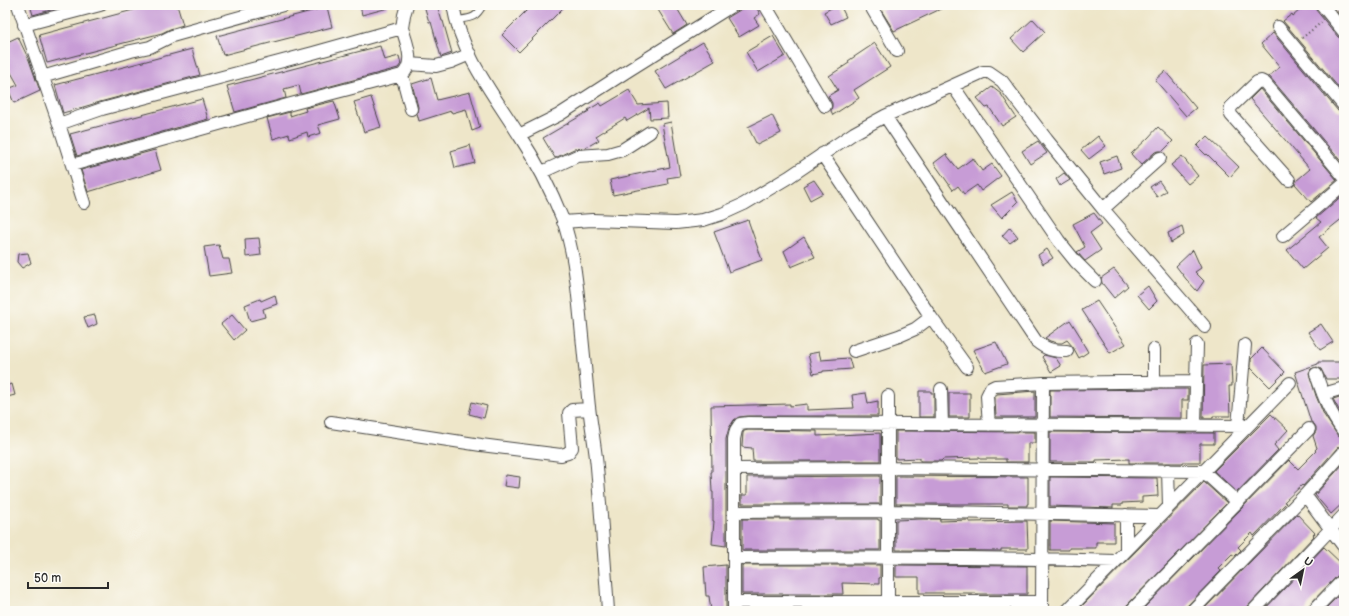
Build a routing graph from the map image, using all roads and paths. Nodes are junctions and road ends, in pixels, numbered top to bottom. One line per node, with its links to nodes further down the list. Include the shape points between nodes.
1 (18, 5): 14 (street)
2 (100, 5): 14 (street)
3 (282, 5): 23 (street, via 172,36 150,47)
4 (407, 5): 16 (street)
5 (453, 5): 13 (street)
6 (483, 5): 13 (lane, via 472,18)
7 (733, 5): 30 (street, via 559,116)
8 (765, 5): 25 (street)
9 (870, 5): 19 (street)
10 (1322, 5): 12 (street)
11 (1343, 5): 12 (path)
12 (1330, 15): 17 (street); 18 (path)
13 (460, 20): 20 (street, via 460,33)
14 (24, 25): 23 (street)
15 (1278, 27): 18 (street)
16 (402, 28): 21 (street, via 410,58); 29 (street)
17 (1344, 32)
18 (1293, 45): 26 (street)
19 (897, 51)
20 (470, 54): 21 (street, via 436,66); 30 (street, via 480,75)
21 (409, 64): 22 (street)
22 (402, 75): 27 (street); 34 (street)
23 (42, 77): 29 (street)
24 (953, 86): 28 (street); 40 (street, via 983,72 996,76); 43 (street, via 1059,241)
25 (825, 106)
26 (1344, 106)
27 (411, 109)
28 (885, 116): 32 (street); 50 (street, via 1036,341 1053,351)
29 (59, 124): 34 (street)
30 (525, 132): 35 (street)
31 (650, 132): 35 (street, via 622,150 577,156)
32 (822, 154): 41 (street, via 744,204 703,220 676,223 592,220); 44 (street)
33 (1160, 158): 40 (street)
34 (72, 165): 39 (street)
35 (548, 169): 41 (street, via 552,193)
36 (1344, 177): 37 (street, via 1265,83 1257,82 1230,111)
37 (1289, 180)
38 (1344, 184): 42 (street)
39 (84, 202)
40 (1103, 209): 45 (street)
41 (563, 222): 61 (street, via 577,279)
42 (1283, 236)
43 (1095, 281)
44 (931, 317): 49 (street, via 915,329); 51 (street)
45 (1205, 327)
46 (1197, 344): 53 (street)
47 (1245, 345): 68 (street)
48 (1154, 349): 54 (street)
49 (854, 351)
50 (1067, 351)
51 (967, 367)
52 (1316, 374): 59 (street)
53 (1196, 381): 54 (street); 67 (street)
54 (1154, 382): 55 (street)
55 (1043, 383): 65 (street, via 991,388 987,396); 66 (street)
56 (1290, 383): 68 (street)
57 (1344, 388): 59 (street)
58 (941, 390): 64 (street)
59 (1323, 394): 70 (street, via 1333,418)
60 (888, 396): 63 (street)
61 (589, 410): 62 (street, via 572,410 569,413 572,448 568,454 561,455); 97 (street, via 597,466)
62 (332, 422)
63 (889, 425): 64 (street); 72 (street); 73 (street, via 740,424 734,439)
64 (942, 425): 65 (street)
65 (989, 425): 66 (street)
66 (1042, 425): 67 (street); 74 (street)
67 (1195, 426): 68 (street)
68 (1243, 426): 76 (street)
69 (1309, 429): 78 (street)
70 (1344, 432)
71 (1344, 452): 77 (street)
72 (889, 468): 73 (street); 74 (street); 80 (street)
73 (734, 469): 81 (street)
74 (1042, 469): 75 (street); 82 (street)
75 (1168, 470): 76 (street); 79 (street)
76 (1204, 471): 78 (street); 79 (street)
77 (1305, 494): 86 (street); 100 (street)
78 (1237, 502): 99 (street)
79 (1169, 506): 85 (street)
80 (889, 511): 81 (street); 82 (street); 89 (street)
81 (734, 512): 90 (street)
82 (1042, 513): 84 (street); 91 (street)
83 (1344, 515): 86 (street)
84 (1126, 516): 85 (street); 88 (street)
85 (1159, 516): 88 (street)
86 (1331, 529): 87 (street); 101 (street)
87 (1344, 547)
88 (1126, 550): 92 (street)
89 (888, 557): 90 (street); 91 (street); 96 (street)
90 (734, 558): 95 (street)
91 (1042, 559): 92 (street); 94 (street)
92 (1115, 561): 98 (street)
93 (1344, 579): 102 (street)
94 (1042, 606): 96 (street)
95 (734, 607): 96 (street)
96 (888, 607)
97 (608, 611)
98 (1067, 611)
99 (1131, 611)
100 (1192, 611)
101 (1253, 611)
102 (1313, 611)

